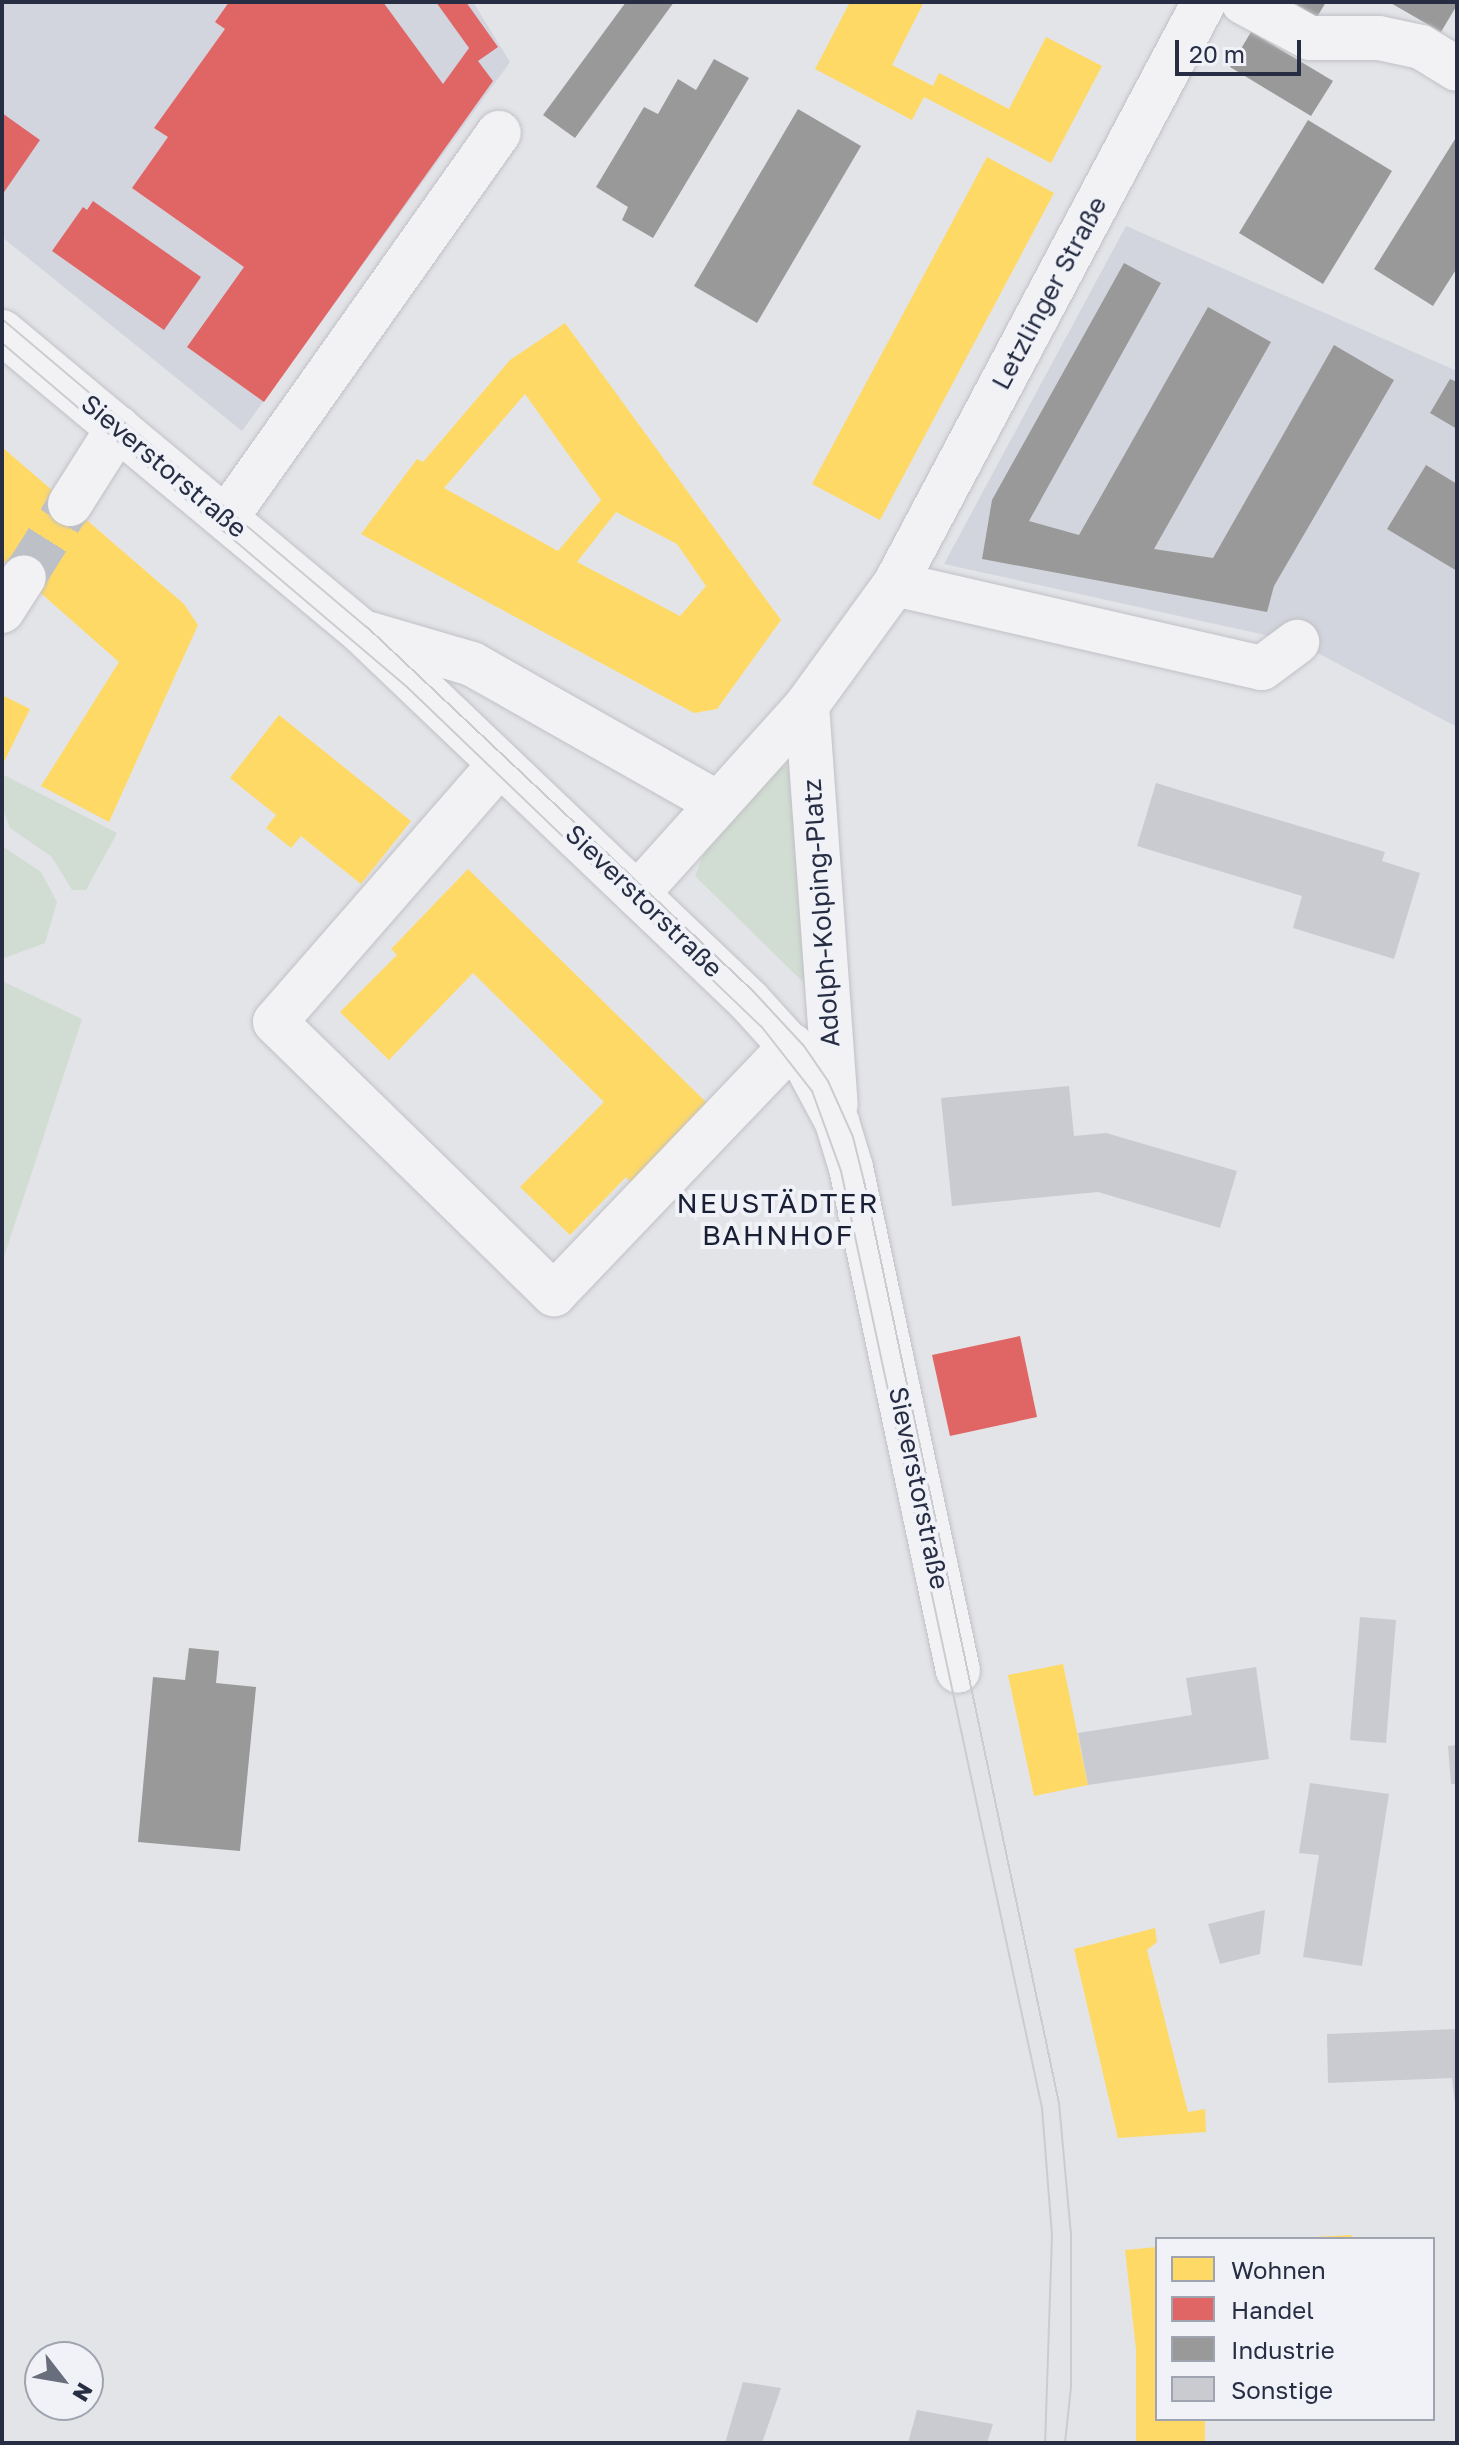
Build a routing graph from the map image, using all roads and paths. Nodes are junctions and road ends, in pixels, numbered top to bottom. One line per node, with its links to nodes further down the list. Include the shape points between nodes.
1 (1204, 2): 9 (street, Letzlinger Straße)
2 (1243, 2): 3 (street, via 1310,38 1379,38 1421,47)
3 (1457, 69)
4 (499, 133): 8 (street)
5 (2, 332): 6 (street, Sieverstorstraße)
6 (118, 428): 7 (street); 8 (street, Sieverstorstraße)
7 (70, 504)
8 (226, 518): 10 (street, Sieverstorstraße)
9 (895, 584): 11 (street, via 1262,668); 12 (street, Letzlinger Straße)
10 (361, 631): 13 (street, Sieverstorstraße); 14 (street, via 472,664)
11 (1297, 642)
12 (807, 705): 14 (street, Letzlinger Straße); 17 (street, Adolph-Kolping-Platz)
13 (500, 764): 15 (street, Sieverstorstraße); 16 (street, via 275,1022 542,1283 554,1294)
14 (718, 803): 15 (street, Letzlinger Straße)
15 (637, 894): 16 (street, Sieverstorstraße)
16 (792, 1045): 17 (street, Sieverstorstraße)
17 (837, 1122): 18 (street, Sieverstorstraße)
18 (958, 1671)

